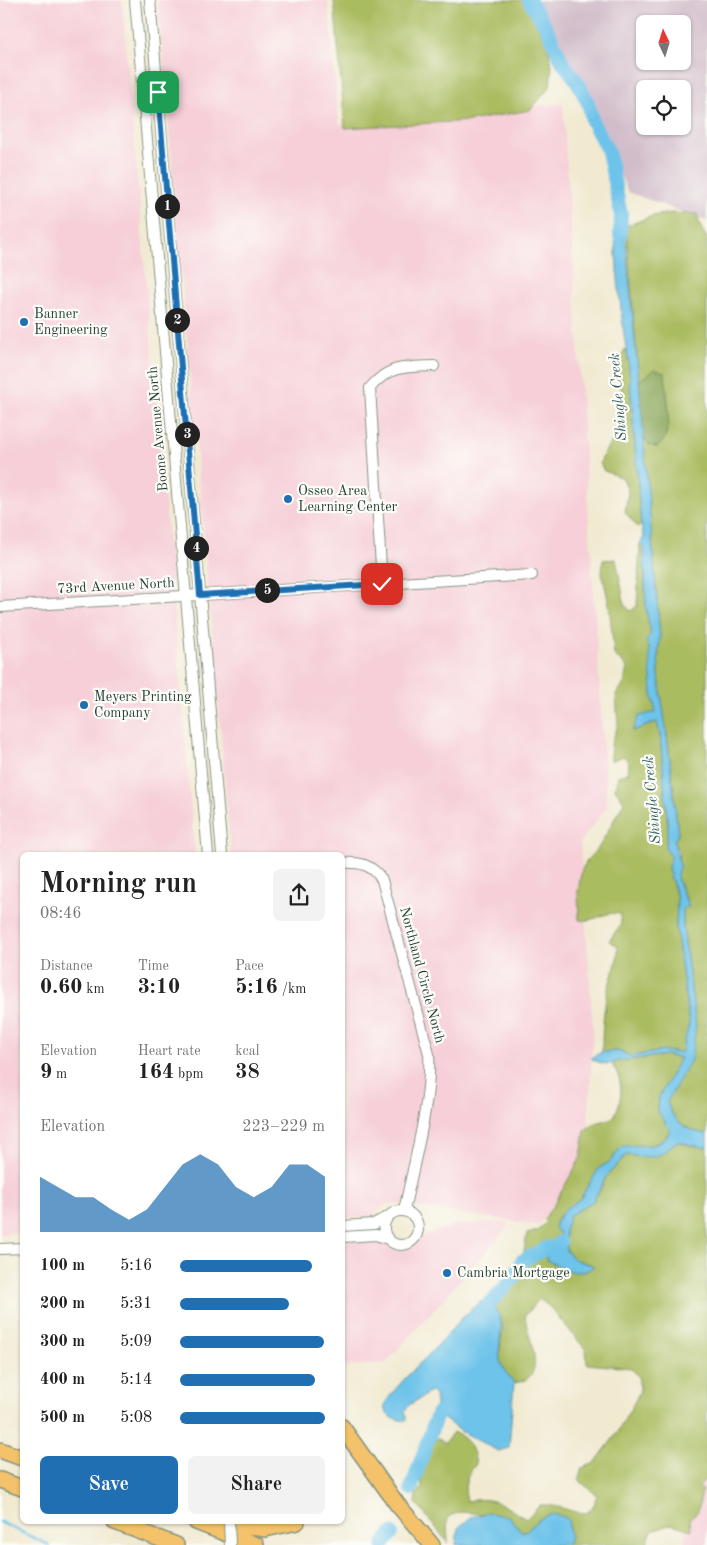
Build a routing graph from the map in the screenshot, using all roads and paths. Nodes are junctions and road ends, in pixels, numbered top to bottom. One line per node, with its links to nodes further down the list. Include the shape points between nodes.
1 (135, 0): 7 (street, Boone Avenue North)
2 (150, 0): 6 (street, Boone Avenue North)
3 (434, 366): 5 (street, via 393,369 380,376 370,388)
4 (532, 575): 5 (street, 73rd Avenue North)
5 (382, 584): 6 (street, 73rd Avenue North)
6 (200, 595): 7 (street, 73rd Avenue North); 10 (street, Boone Avenue North)
7 (186, 596): 8 (street, 73rd Avenue North); 9 (street, Boone Avenue North)
8 (0, 607)
9 (208, 852)
10 (222, 852)
11 (345, 863): 12 (street, Northland Circle North, via 366,864 376,870 382,880 428,1048 429,1077)
12 (404, 1211): 13 (street); 16 (street, via 416,1220 416,1235 411,1241 401,1244)
13 (388, 1217): 14 (street, via 374,1224); 16 (street, via 384,1227)
14 (345, 1226)
15 (345, 1237): 16 (street, via 376,1235)
16 (388, 1240)
17 (20, 1248): 18 (street)
18 (0, 1249)
19 (345, 1431): 32 (highway, via 397,1504)
20 (0, 1450): 21 (highway)
21 (20, 1457)
22 (0, 1480): 23 (highway)
23 (20, 1487)
24 (120, 1524): 29 (highway)
25 (201, 1524): 31 (highway)
26 (229, 1524): 28 (highway, via 265,1529)
27 (229, 1524): 30 (street, bridge)
28 (288, 1524)
29 (176, 1545)
30 (230, 1545)
31 (256, 1545)
32 (432, 1545)

